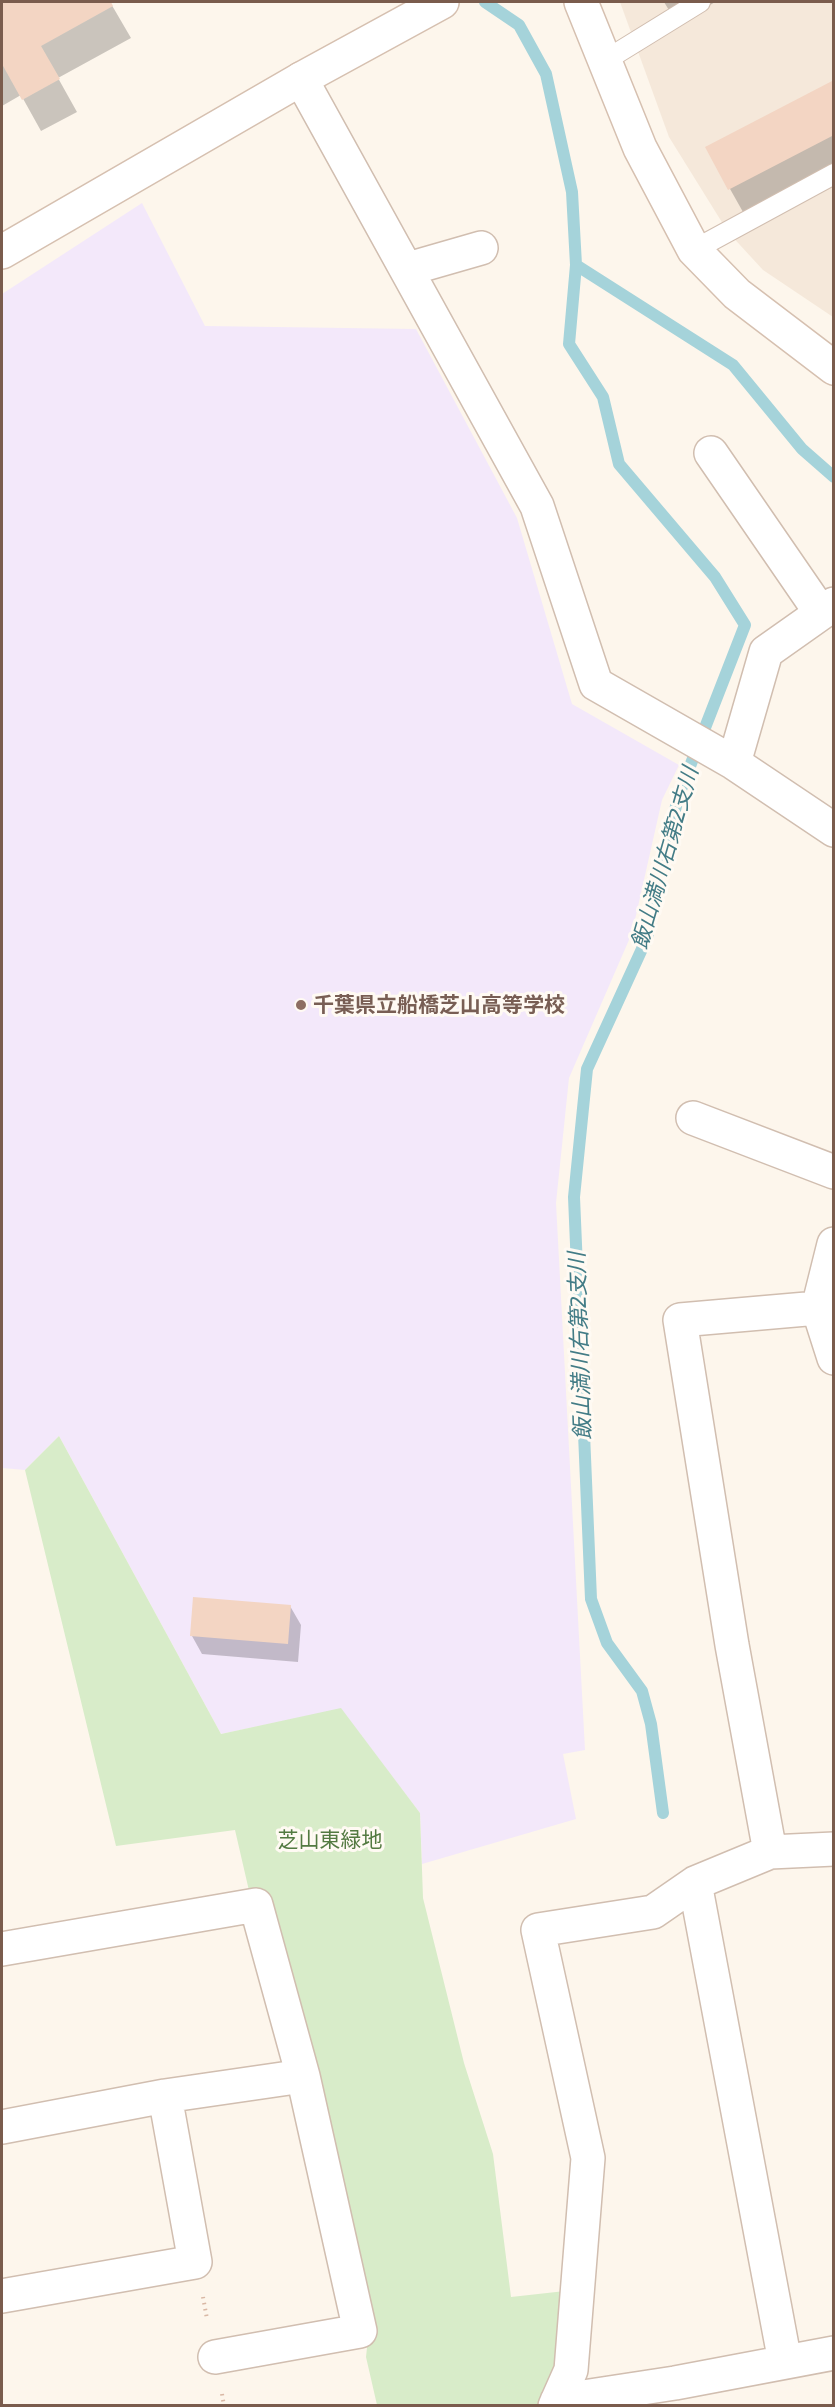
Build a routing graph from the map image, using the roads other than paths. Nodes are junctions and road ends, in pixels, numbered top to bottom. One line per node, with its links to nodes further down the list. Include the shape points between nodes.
1 (442, 2): 5 (street)
2 (581, 2): 4 (street)
3 (700, 2): 4 (lane)
4 (606, 60): 8 (street, via 640,148)
5 (301, 79): 9 (street); 10 (street)
6 (834, 174): 8 (lane)
7 (481, 248): 10 (street)
8 (694, 250): 11 (street, via 737,294)
9 (2, 252)
10 (408, 269): 14 (street, via 537,506 596,684)
11 (834, 368)
12 (711, 453): 13 (street)
13 (827, 609): 14 (street, via 766,652)
14 (734, 763): 15 (street)
15 (834, 830)
16 (693, 1118): 17 (street)
17 (834, 1172)
18 (834, 1244): 19 (street)
19 (818, 1308): 20 (street); 22 (street, via 680,1320)
20 (834, 1358)
21 (834, 1850): 22 (street)
22 (770, 1852): 23 (street)
23 (695, 1883): 31 (street); 33 (street, via 653,1912 538,1930 588,2158 571,2370)
24 (2, 1949): 25 (street, via 256,1905)
25 (303, 2076): 26 (street); 30 (street, via 360,2331)
26 (165, 2096): 27 (street); 28 (street, via 195,2262)
27 (2, 2127)
28 (2, 2296)
29 (834, 2353): 31 (street)
30 (215, 2357)
31 (785, 2362): 32 (street)
32 (676, 2394): 33 (street)
33 (556, 2403)

